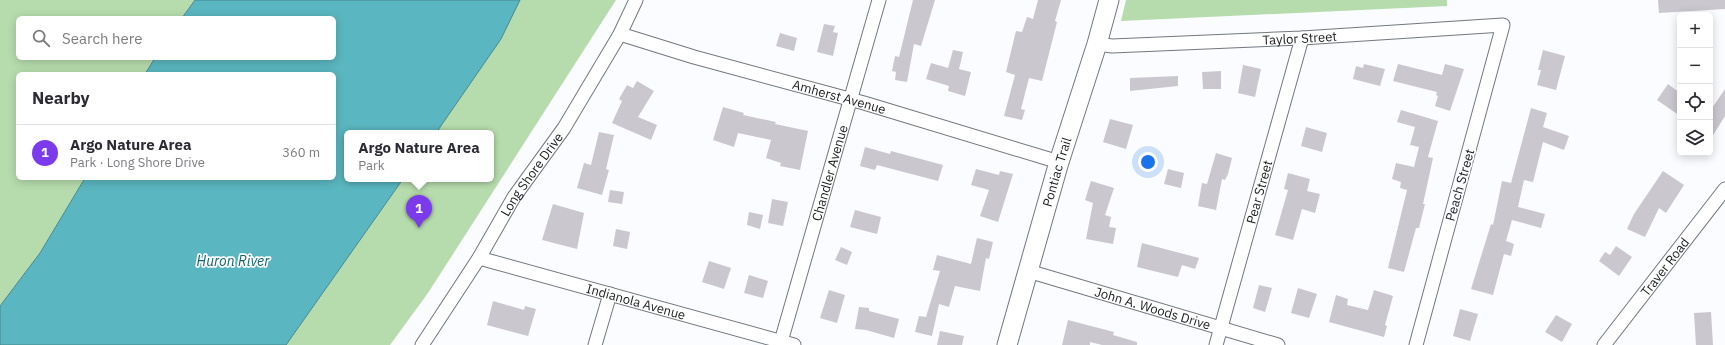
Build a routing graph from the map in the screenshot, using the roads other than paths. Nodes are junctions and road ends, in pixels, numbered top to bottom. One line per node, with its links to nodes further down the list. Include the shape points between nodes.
1 (636, 0): 5 (street, Long Shore Drive)
2 (879, 0): 8 (street, Chandler Avenue)
3 (1108, 0): 7 (main road, Pontiac Trail)
4 (1503, 25): 6 (street, Taylor Street); 21 (street, Peach Street)
5 (620, 34): 8 (street, Amherst Avenue); 11 (street, Long Shore Drive, via 564,128 514,197)
6 (1302, 38): 7 (street, Taylor Street, via 1112,46); 14 (street, Pear Street)
7 (1097, 44): 9 (main road, Pontiac Trail)
8 (851, 100): 9 (street, Amherst Avenue); 15 (street, Chandler Avenue)
9 (1058, 162): 12 (main road, Pontiac Trail)
10 (1725, 189): 22 (street, Traver Road)
11 (479, 258): 13 (street, Indianola Avenue); 16 (street, Long Shore Drive)
12 (1028, 271): 14 (street, John A. Woods Drive); 18 (main road, Pontiac Trail)
13 (610, 294): 15 (street, Indianola Avenue); 17 (street)
14 (1220, 328): 19 (street, Pear Street); 20 (street, John A. Woods Drive)
15 (785, 344)
16 (422, 345)
17 (595, 345)
18 (1007, 345)
19 (1216, 345)
20 (1278, 345)
21 (1416, 345)
22 (1604, 345)

